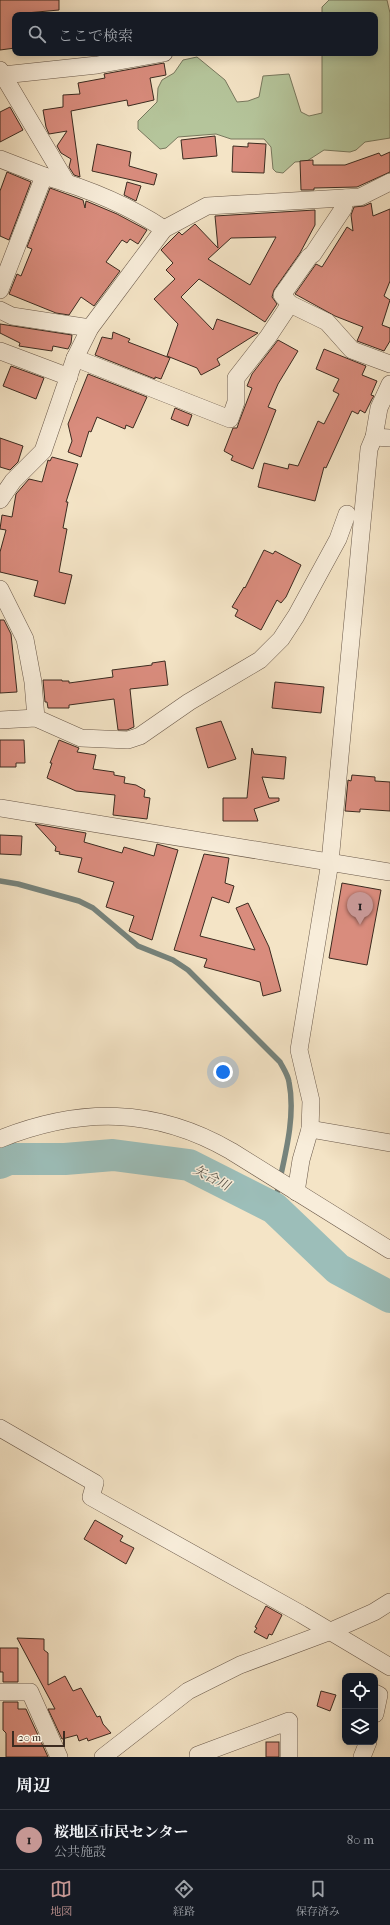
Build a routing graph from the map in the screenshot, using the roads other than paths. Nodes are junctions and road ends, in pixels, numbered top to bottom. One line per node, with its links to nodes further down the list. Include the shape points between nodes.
1 (147, 56): 2 (street, via 97,65)
2 (2, 73): 6 (street)
3 (0, 159): 4 (street)
4 (44, 176): 6 (street); 9 (street)
5 (390, 182): 7 (street, via 360,197)
6 (67, 183): 8 (street, via 141,214)
7 (346, 198): 8 (street, via 207,206); 10 (street, via 343,209 282,295)
8 (164, 229): 12 (street)
9 (0, 290)
10 (290, 304): 14 (street, via 236,378 236,402 230,419); 15 (street, via 327,322 352,350)
11 (0, 310): 12 (street, via 12,316)
12 (90, 328): 14 (street)
13 (0, 351): 16 (street)
14 (75, 358): 16 (street)
15 (390, 364)
16 (68, 377): 19 (street, via 43,451 14,481)
17 (390, 384): 18 (street, via 379,408)
18 (382, 437): 25 (street, via 369,449)
19 (0, 500)
20 (347, 514): 22 (street, via 338,539 296,616 282,639 260,660 189,702 140,736 128,740 81,738)
21 (0, 589): 22 (street, via 25,639)
22 (36, 718): 23 (street)
23 (0, 720)
24 (0, 808): 25 (street)
25 (330, 862): 26 (street); 27 (street, via 299,1050 311,1100)
26 (390, 872)
27 (310, 1130): 29 (street); 30 (street)
28 (0, 1139): 30 (street, via 64,1120 96,1116 129,1117 174,1125 206,1136)
29 (390, 1143)
30 (293, 1190): 31 (street)
31 (390, 1250)
32 (0, 1428): 34 (street, via 96,1483 91,1497)
33 (390, 1602): 34 (street)
34 (331, 1632): 35 (street); 40 (street, via 240,1664 188,1691)
35 (390, 1667)
36 (0, 1692): 39 (street, via 30,1692)
37 (367, 1745): 42 (street)
38 (196, 1756): 41 (street, via 289,1721)
39 (59, 1757)
40 (103, 1757)
41 (289, 1757)
42 (362, 1757)

